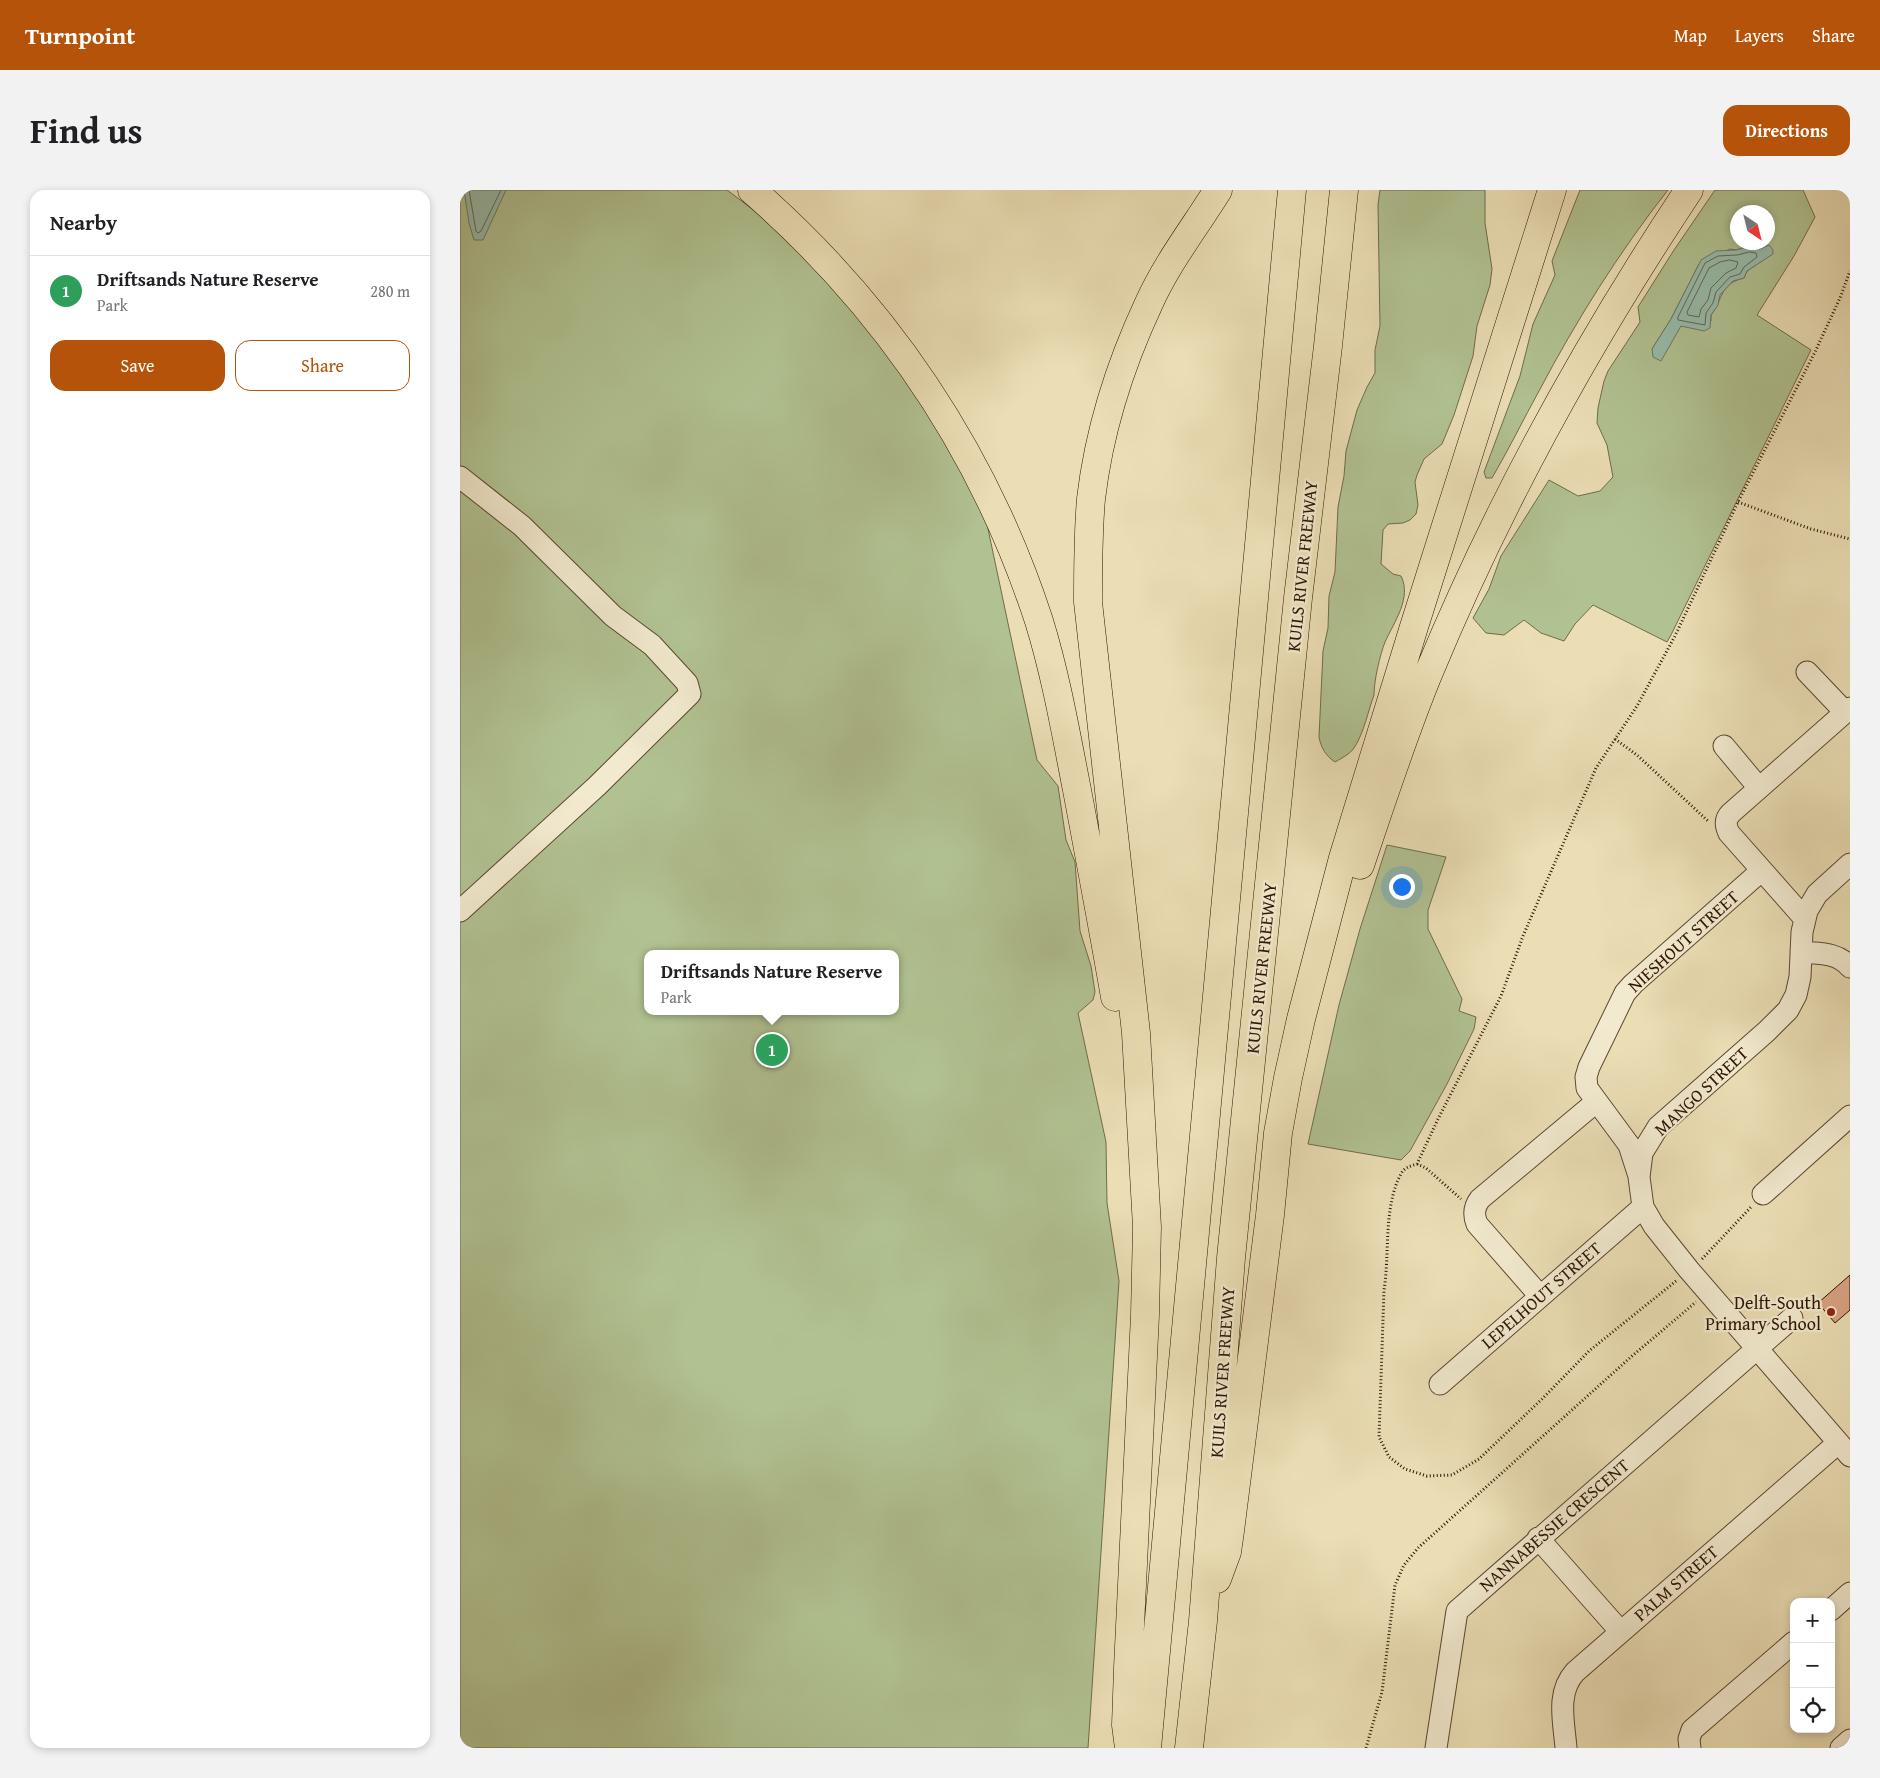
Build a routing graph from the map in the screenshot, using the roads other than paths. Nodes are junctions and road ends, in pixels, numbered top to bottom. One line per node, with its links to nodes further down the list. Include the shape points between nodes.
1 (752, 190): 20 (highway, via 823,257 900,348 967,453 1023,576 1053,672 1067,736)
2 (1218, 190): 20 (highway, via 1149,302 1119,376 1106,419 1088,544 1088,602 1136,1033)
3 (1292, 190): 38 (highway)
4 (1344, 190): 33 (highway, KUILS RIVER FREEWAY, via 1298,598 1231,1258)
5 (1552, 190): 24 (highway, via 1413,630 1324,926 1288,1078 1278,1133)
6 (1690, 190): 24 (highway, via 1605,322 1554,413 1510,496 1429,672 1353,885 1304,1058)
7 (460, 476): 14 (street, via 522,526 613,616 652,645 687,683 690,694 597,786)
8 (1807, 672): 9 (street)
9 (1847, 710): 11 (street)
10 (1724, 746): 11 (street)
11 (1759, 788): 13 (street, via 1728,816 1726,825)
12 (1850, 864): 15 (street, MANGO STREET, via 1817,894)
13 (1762, 871): 15 (street); 18 (street, NIESHOUT STREET, via 1625,993 1587,1072 1587,1088)
14 (460, 911)
15 (1805, 919): 16 (street, MANGO STREET)
16 (1802, 952): 17 (street, via 1833,955); 21 (street, MANGO STREET, via 1796,995 1788,1010 1658,1127 1642,1153)
17 (1850, 967)
18 (1596, 1102): 21 (street, NIESHOUT STREET, via 1629,1145); 25 (street, via 1480,1199 1474,1211 1477,1224)
19 (1850, 1116): 22 (street)
20 (1140, 1128): 37 (highway, via 1147,1227 1126,1725)
21 (1639, 1177): 23 (street, MANGO STREET)
22 (1763, 1194)
23 (1643, 1207): 25 (street, LEPELHOUT STREET); 27 (street, MANGO STREET, via 1689,1270)
24 (1270, 1215): 33 (highway, via 1227,1552)
25 (1540, 1296): 28 (street, LEPELHOUT STREET)
26 (1792, 1318): 27 (street, NANNABESSIE CRESCENT)
27 (1757, 1348): 29 (street, MANGO STREET); 30 (street, NANNABESSIE CRESCENT)
28 (1440, 1384)
29 (1844, 1449): 34 (street, PALM STREET)
30 (1538, 1538): 34 (street); 40 (street, NANNABESSIE CRESCENT, via 1457,1611)
31 (1850, 1593): 32 (street)
32 (1835, 1606)
33 (1203, 1621): 39 (highway, KUILS RIVER FREEWAY)
34 (1620, 1632): 41 (street, PALM STREET, via 1574,1672 1566,1683 1562,1696)
35 (1793, 1643): 42 (street, via 1692,1730)
36 (1850, 1740): 43 (street)
37 (1129, 1748)
38 (1147, 1748)
39 (1189, 1748)
40 (1436, 1748)
41 (1566, 1748)
42 (1690, 1748)
43 (1841, 1748)

